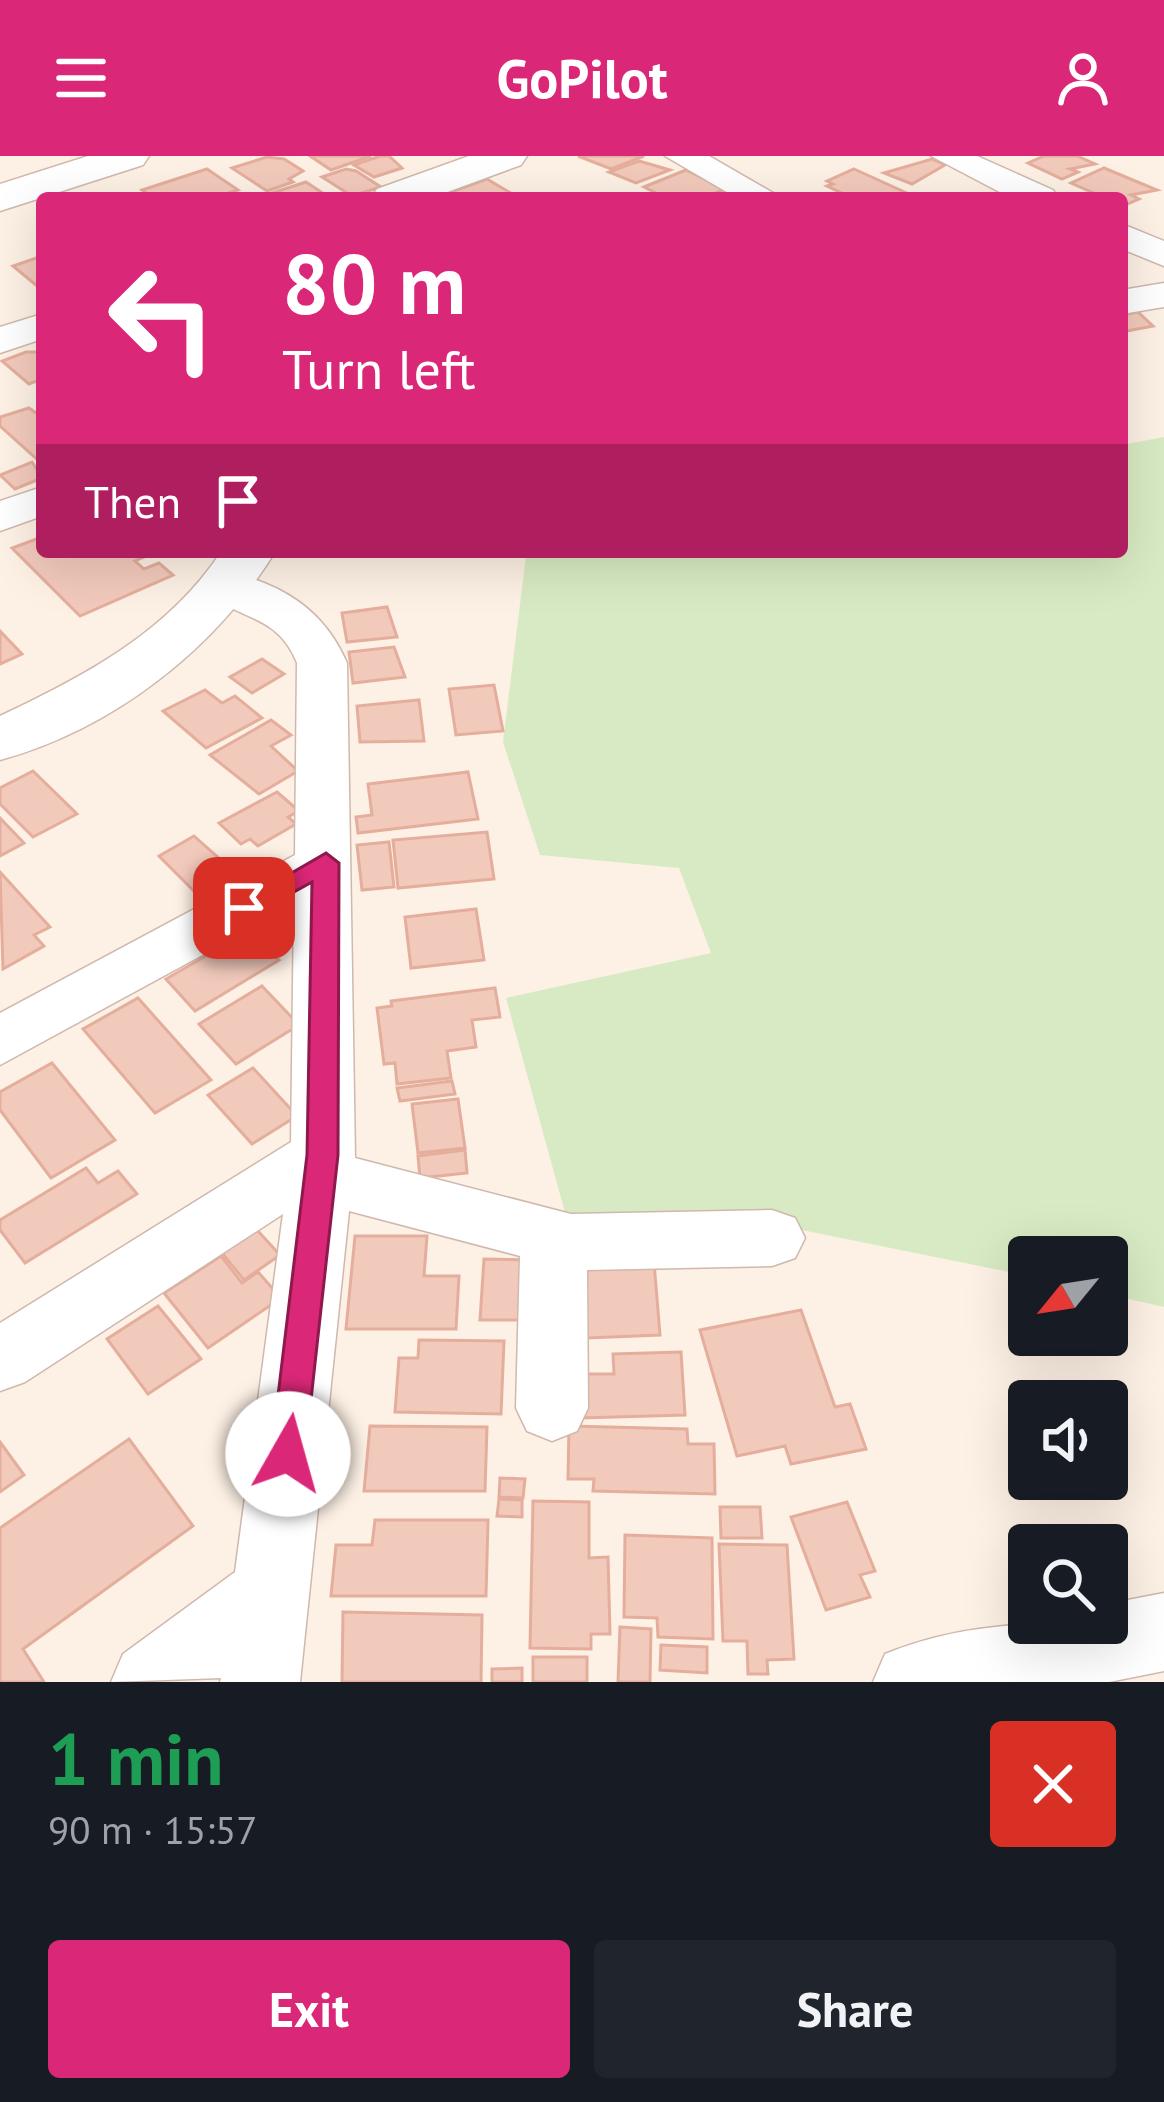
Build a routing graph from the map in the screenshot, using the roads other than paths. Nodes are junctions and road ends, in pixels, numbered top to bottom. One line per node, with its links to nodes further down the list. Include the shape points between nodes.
1 (129, 156): 6 (street)
2 (507, 156): 7 (street)
3 (682, 156): 8 (street)
4 (948, 156): 9 (street)
5 (0, 157): 10 (street)
6 (36, 192)
7 (408, 192)
8 (752, 192)
9 (1027, 192)
10 (31, 194)
11 (1128, 239): 12 (street)
12 (1164, 255)
13 (1164, 295): 14 (street)
14 (1128, 301)
15 (36, 328): 16 (street)
16 (0, 341)
17 (36, 502): 18 (street)
18 (0, 517)
19 (238, 569): 20 (street, via 171,645 99,693); 21 (street, via 299,620 322,663)
20 (0, 740)
21 (326, 863): 22 (street); 23 (street)
22 (0, 1041)
23 (321, 1168): 24 (street); 26 (street); 28 (street)
24 (554, 1238): 25 (street); 27 (street)
25 (772, 1238)
26 (0, 1360)
27 (552, 1408)
28 (272, 1592): 30 (street); 31 (street)
29 (1164, 1632): 32 (street)
30 (151, 1682)
31 (260, 1682)
32 (913, 1682)

